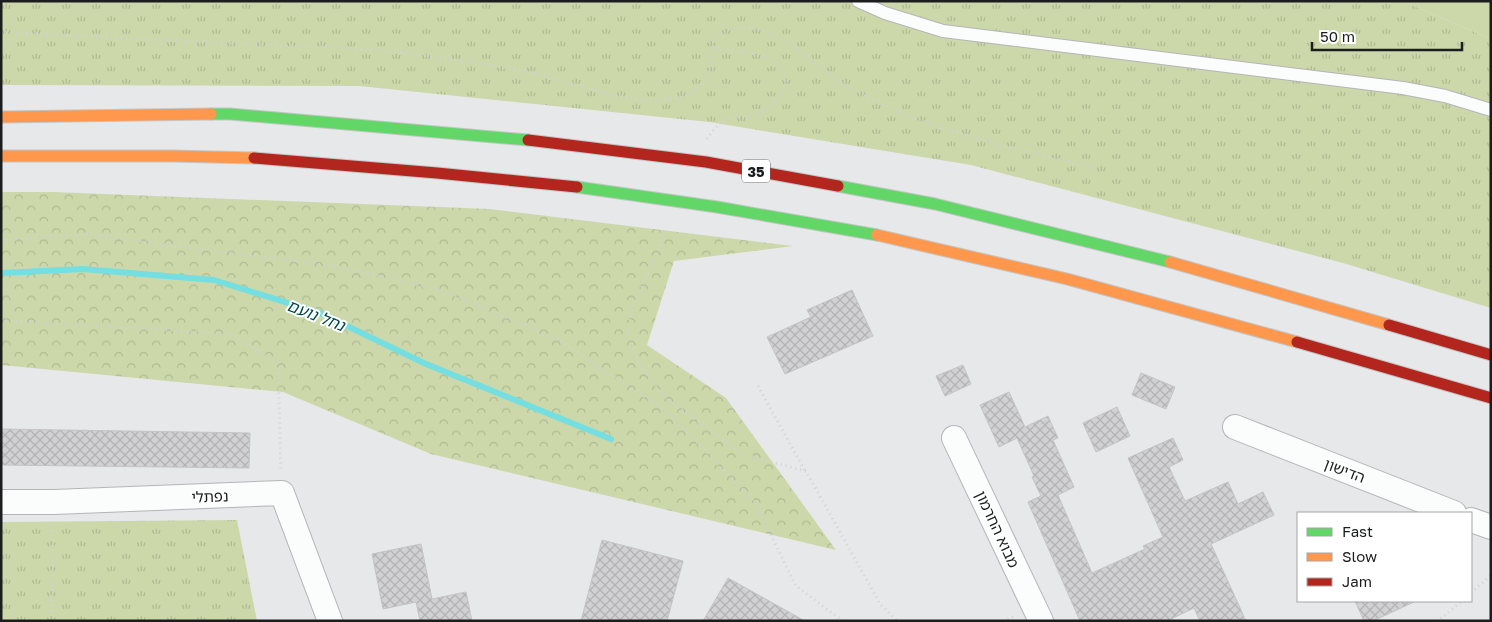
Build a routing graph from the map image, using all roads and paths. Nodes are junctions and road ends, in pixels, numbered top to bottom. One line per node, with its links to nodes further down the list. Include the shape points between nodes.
1 (858, 1): 4 (lane, via 943,31 1403,88)
2 (1, 32): 3 (path, via 392,52 524,71 613,94 656,100 688,95 703,83 712,66)
3 (713, 47): 6 (path, via 773,61 780,66 786,81 784,90 771,106 755,115 722,120); 8 (path, via 720,33 740,28 756,29 804,54 843,84 893,109 967,135)
4 (1491, 110)
5 (1, 117): 12 (highway, 35, via 230,114 463,133 706,162 935,204 1159,258)
6 (706, 140)
7 (1, 156): 14 (highway, via 232,157 452,174 543,183 769,216 925,246 1097,286)
8 (1093, 168)
9 (664, 236): 17 (path, via 632,307 627,331 640,365 673,403 745,455)
10 (1, 240): 30 (path, via 86,234 332,266 440,290 555,338 666,411 755,502 796,586)
11 (1, 320): 18 (path, via 229,334 278,363)
12 (1491, 355)
13 (758, 386): 17 (path)
14 (1491, 398)
15 (1235, 427): 21 (street, הדישון)
16 (954, 438): 32 (street, מבוא החרמון)
17 (806, 471): 31 (path, via 880,604)
18 (282, 493): 20 (street, נפתלי); 29 (street)
19 (1, 502): 20 (street, נפתלי)
20 (54, 502): 28 (path)
21 (1451, 512)
22 (1472, 520): 23 (street)
23 (1491, 527)
24 (1491, 575): 25 (path)
25 (1472, 592)
26 (1461, 602): 27 (path)
27 (1444, 616): 33 (path); 34 (path)
28 (51, 621)
29 (330, 621)
30 (843, 621)
31 (897, 621)
32 (1041, 621)
33 (1436, 621)
34 (1447, 621)

